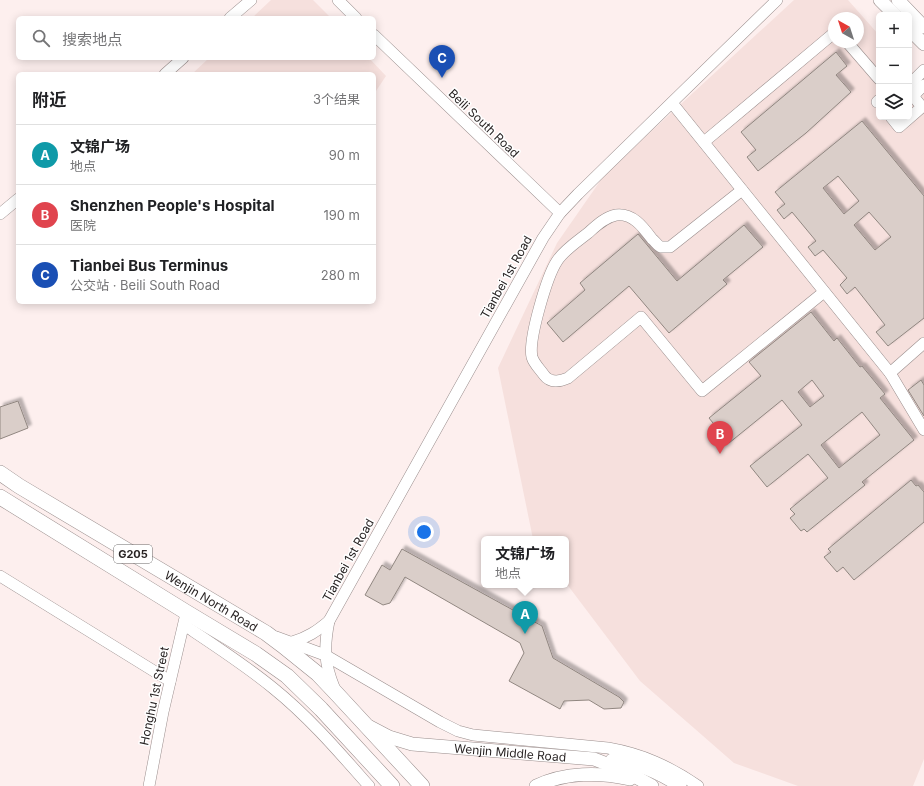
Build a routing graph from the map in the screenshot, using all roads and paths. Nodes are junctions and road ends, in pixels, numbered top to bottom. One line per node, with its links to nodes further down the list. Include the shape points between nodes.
1 (251, 0): 7 (street)
2 (338, 0): 8 (street)
3 (778, 0): 23 (street, Tianbei 1st Road)
4 (880, 0): 6 (main road)
5 (900, 1): 9 (main road)
6 (892, 12)
7 (232, 16)
8 (354, 16)
9 (924, 27)
10 (912, 32): 13 (main road)
11 (376, 37): 30 (street, Beili South Road)
12 (828, 38): 27 (street)
13 (924, 44)
14 (852, 48): 18 (street)
15 (181, 60): 17 (street)
16 (924, 70): 19 (street)
17 (166, 72)
18 (876, 76)
19 (910, 84)
20 (924, 85): 21 (street)
21 (912, 93)
22 (912, 95): 24 (street, via 922,107)
23 (672, 103): 27 (street); 30 (street, Tianbei 1st Road)
24 (912, 116)
25 (893, 120): 26 (street, via 899,127)
26 (907, 120)
27 (704, 142): 28 (street)
28 (742, 190): 32 (street); 32 (street, via 670,247 661,247 633,218 616,215 600,222 564,252 552,270 535,322 533,358 547,378 556,382 568,378 641,317 702,391)
29 (16, 201): 31 (street)
30 (560, 213): 40 (street, Tianbei 1st Road, via 543,238)
31 (0, 214)
32 (824, 292): 34 (street)
33 (924, 343): 34 (street)
34 (890, 373): 35 (street)
35 (924, 430)
36 (0, 473): 41 (highway, Wenjin North Road / G205)
37 (0, 497): 39 (highway, Wenjin North Road / G205)
38 (0, 576): 44 (street)
39 (185, 619): 44 (street, Honghu 1st Street); 50 (street, via 274,689 339,751); 51 (highway, Wenjin North Road / G205, via 256,654 287,676)
40 (329, 621): 42 (street, Tianbei 1st Road, via 305,638); 43 (street, Tianbei 1st Road)
41 (266, 633): 42 (street); 45 (highway, Wenjin North Road / G205, via 298,657)
42 (292, 642): 43 (street)
43 (324, 655): 45 (street, Tianbei 1st Road); 57 (street, via 458,731 473,735 629,752 663,765)
44 (170, 681): 49 (street, Honghu 1st Street)
45 (336, 693): 46 (highway, Wenjin North Road / G205)
46 (366, 725): 47 (main road, Wenjin Middle Road, via 389,737 412,744); 52 (highway, Wenjin North Road / G205)
47 (594, 759): 55 (main road, Wenjin Middle Road, via 619,768); 56 (main road, via 634,764 665,776)
48 (602, 774): 53 (main road, via 563,777); 54 (main road); 55 (main road, via 638,780)
49 (149, 786)
50 (369, 786)
51 (392, 786)
52 (422, 786)
53 (536, 786)
54 (627, 786)
55 (652, 786)
56 (680, 786)
57 (698, 786)

